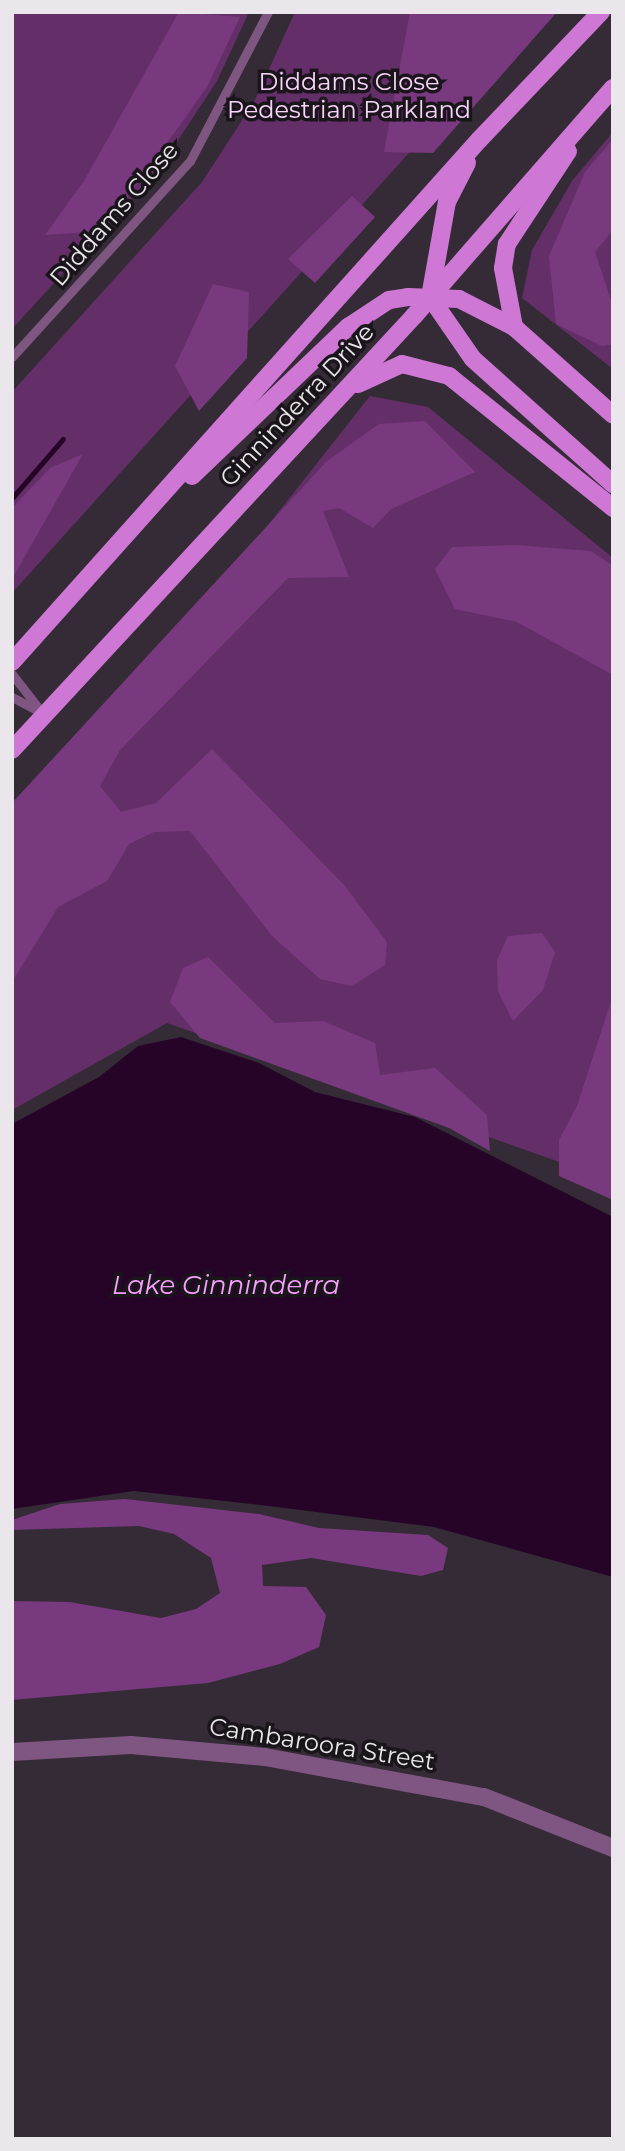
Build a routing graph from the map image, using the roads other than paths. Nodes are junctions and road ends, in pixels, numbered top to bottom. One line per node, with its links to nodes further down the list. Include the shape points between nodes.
1 (268, 12): 8 (lane, Diddams Close, via 190,161)
2 (601, 12): 5 (main road, Ginninderra Drive)
3 (613, 88): 4 (main road, Ginninderra Drive)
4 (583, 123): 6 (main road, Ginninderra Drive); 7 (main road, via 507,244 503,268)
5 (479, 140): 6 (main road, via 447,202); 13 (main road, Ginninderra Drive)
6 (430, 297): 7 (main road, via 459,299); 9 (main road, Ginninderra Drive); 11 (main road, via 473,359); 13 (main road, via 389,300 348,327)
7 (514, 327): 10 (main road)
8 (12, 357)
9 (341, 393): 12 (main road, via 402,364 425,366 469,387); 17 (main road, Ginninderra Drive)
10 (613, 415)
11 (613, 484)
12 (613, 508)
13 (122, 540): 14 (main road, Ginninderra Drive)
14 (12, 662)
15 (12, 674): 17 (lane)
16 (12, 697): 17 (lane)
17 (43, 714): 18 (main road, Ginninderra Drive)
18 (12, 750)
19 (12, 1752): 20 (street, Cambaroora Street, via 131,1745 265,1757 484,1797)
20 (613, 1848)

